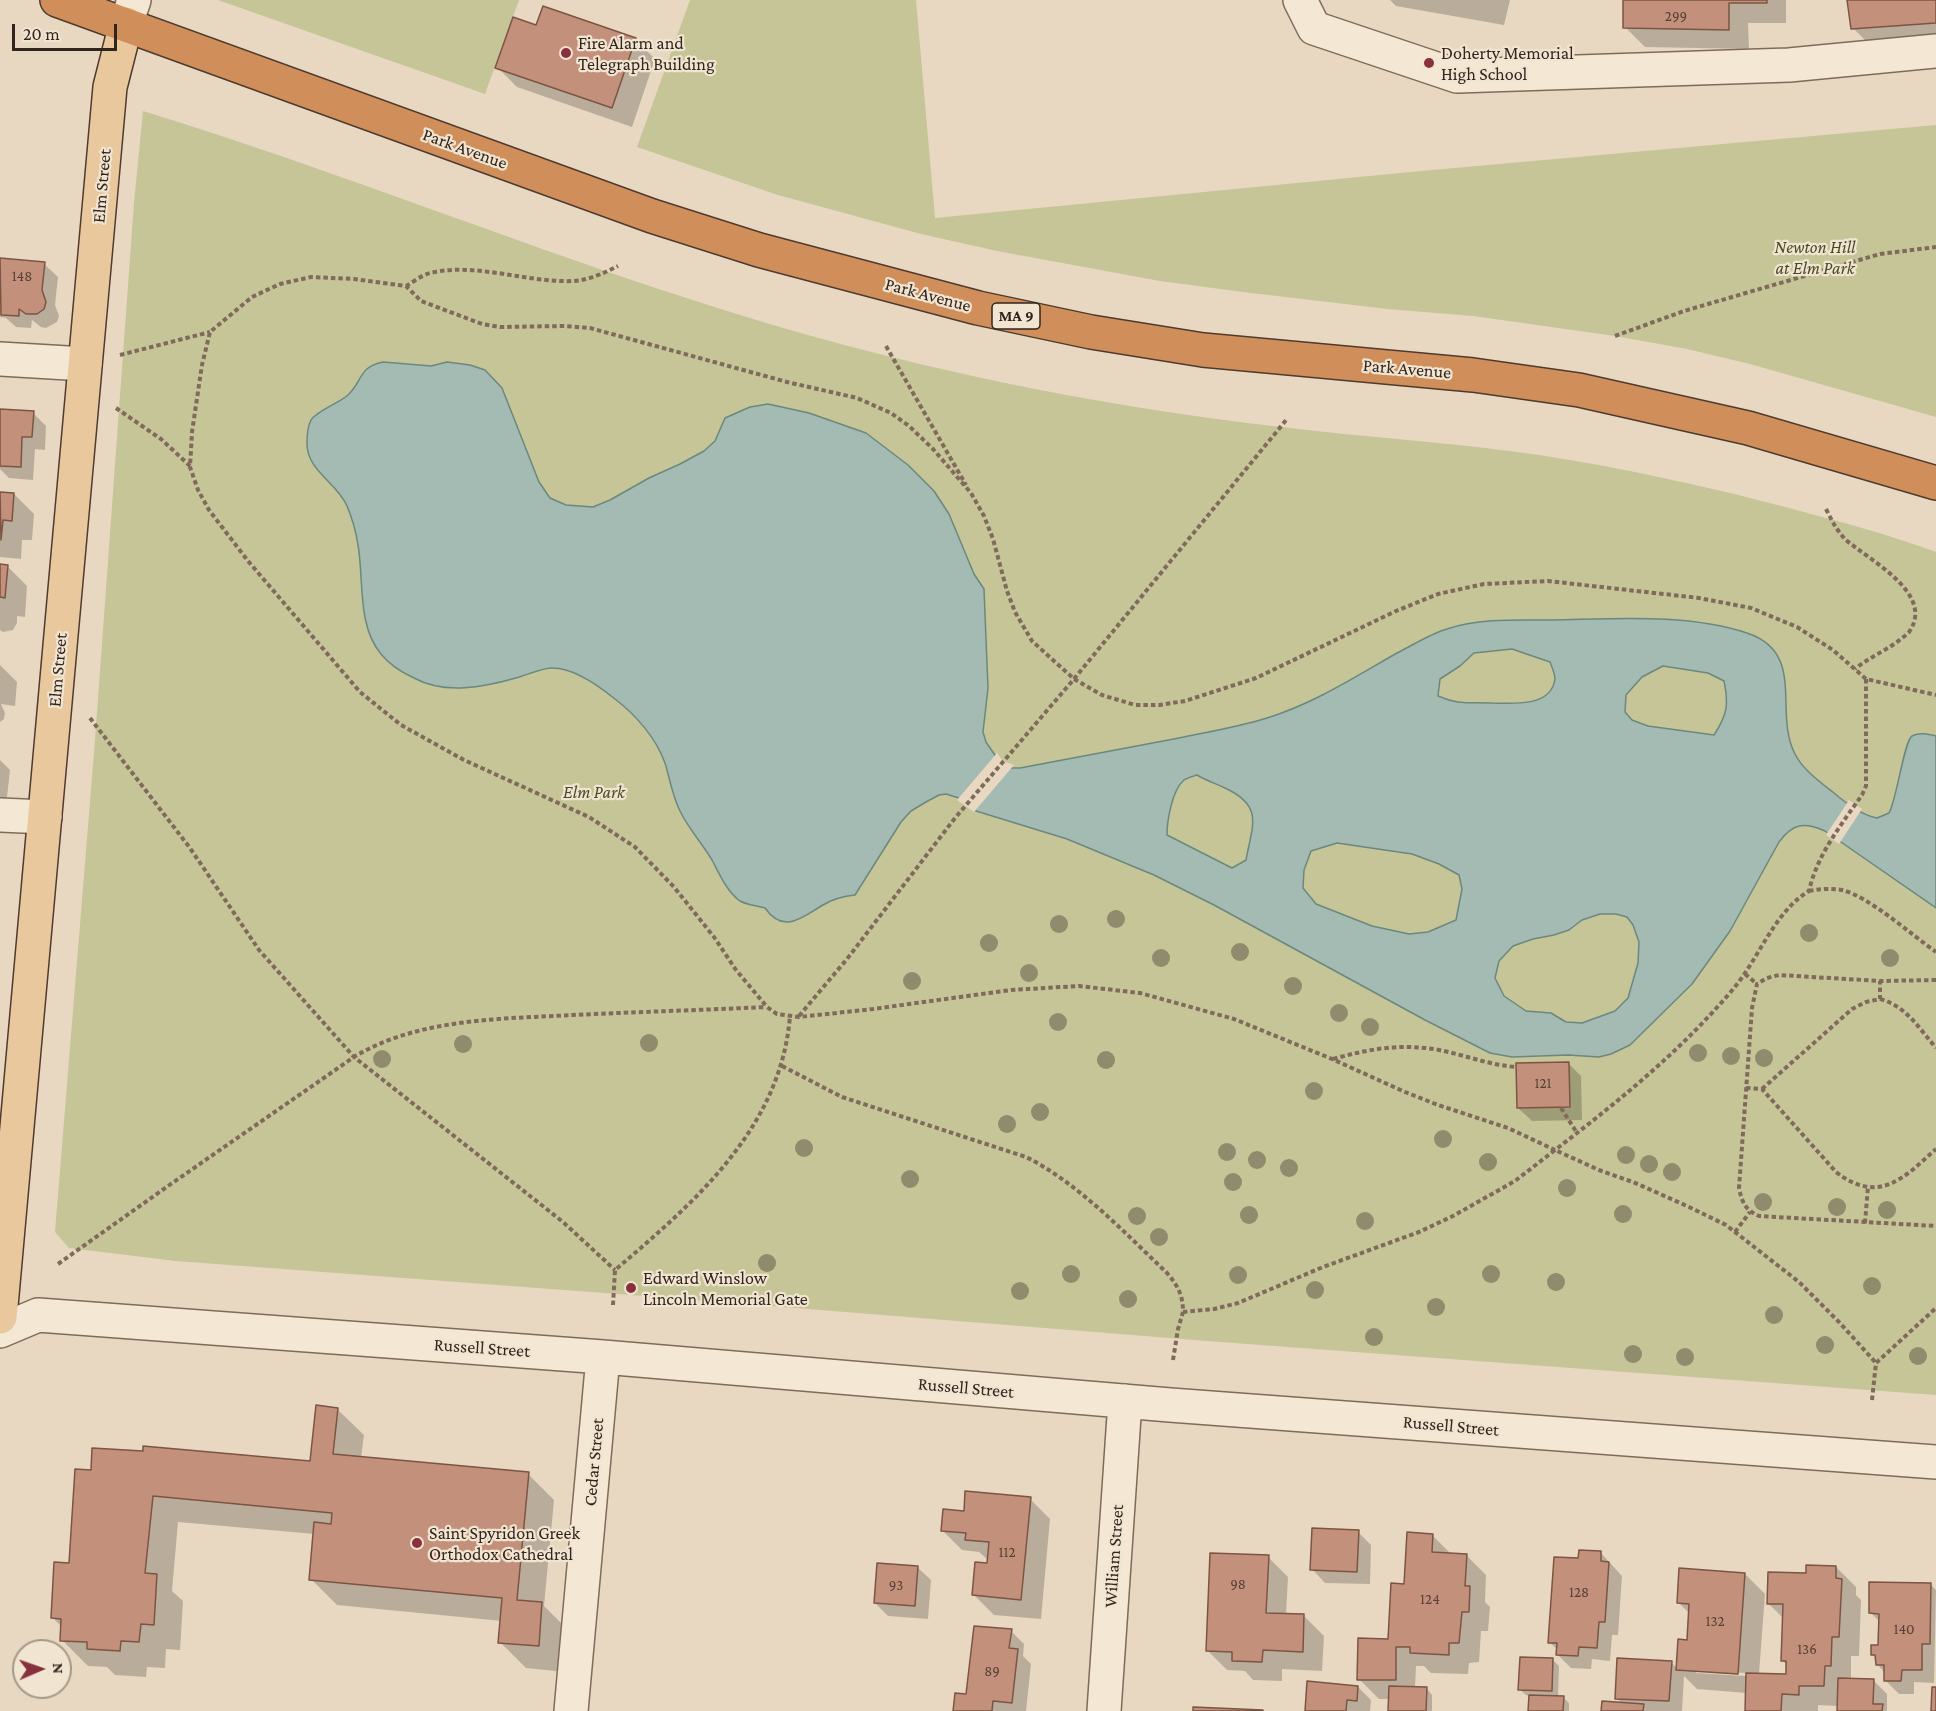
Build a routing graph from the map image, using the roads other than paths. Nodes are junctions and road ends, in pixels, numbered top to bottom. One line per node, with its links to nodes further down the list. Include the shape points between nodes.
1 (57, 0): 3 (highway, Park Avenue / MA 9)
2 (1300, 0): 4 (street, via 1314,28 1457,76 1789,65)
3 (130, 12): 6 (main road, Elm Street, via 110,87); 7 (highway, Park Avenue / MA 9, via 652,216 759,250 978,308 1192,348 1483,376 1579,390 1758,430)
4 (1936, 51)
5 (0, 359): 6 (street)
6 (86, 364): 9 (main road, Elm Street)
7 (1936, 483)
8 (0, 815): 9 (street)
9 (45, 818): 10 (main road, Elm Street)
10 (10, 1105): 11 (main road, Elm Street)
11 (0, 1317)
12 (0, 1331): 13 (street, Russell Street, via 38,1315)
13 (603, 1357): 14 (street, Russell Street); 16 (street, Cedar Street)
14 (1125, 1401): 15 (street, Russell Street); 17 (street, William Street)
15 (1936, 1462)
16 (571, 1711)
17 (1104, 1711)

